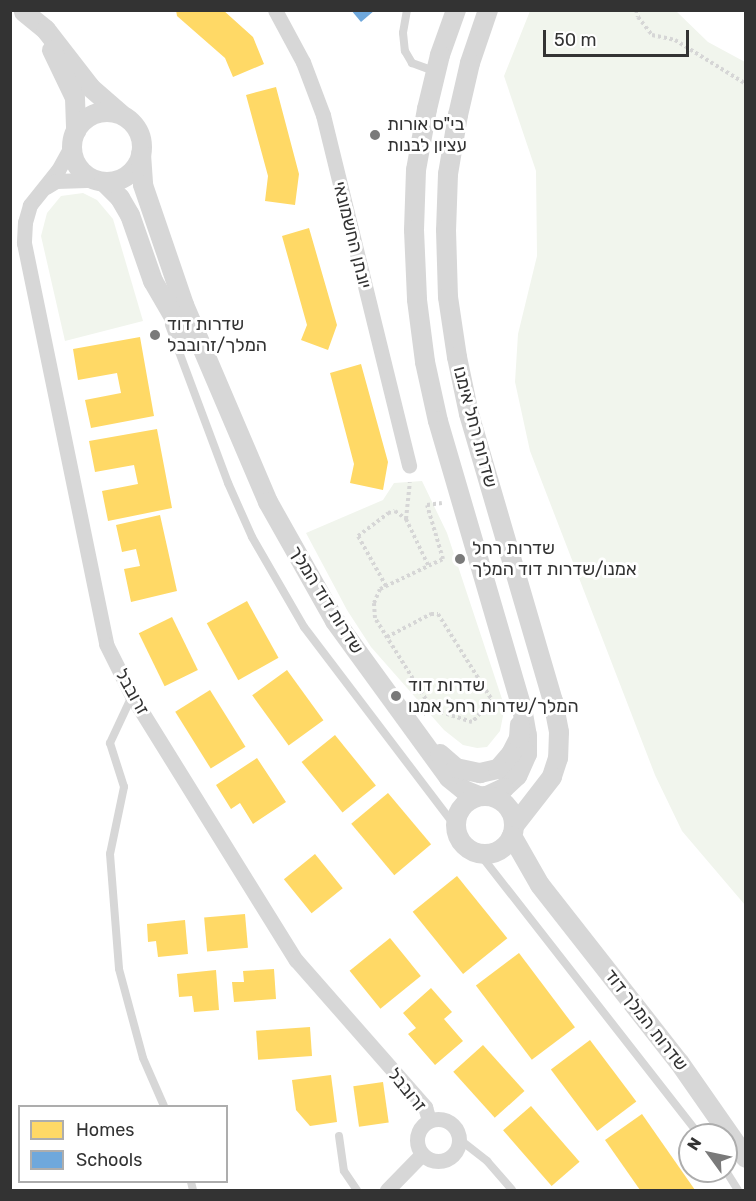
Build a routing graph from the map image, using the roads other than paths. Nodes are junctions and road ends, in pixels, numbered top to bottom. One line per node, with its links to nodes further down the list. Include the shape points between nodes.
1 (275, 10): 14 (street, יונתן החשמונאי, via 303,62 323,115)
2 (407, 10): 6 (lane, via 405,51 412,63)
3 (456, 10): 6 (street, שדרות רחל אימנו)
4 (488, 10): 21 (street, שדרות רחל אימנו, via 470,63 448,174 448,297 469,414 559,732 558,758 552,777)
5 (23, 11): 7 (street, via 46,30 91,88); 8 (street, via 57,58 75,98)
6 (436, 72): 16 (street, שדרות רחל אימנו, via 416,170 417,300 438,422)
7 (124, 116): 8 (street, via 102,112 91,116); 9 (street, via 139,132)
8 (74, 138): 10 (street, via 77,166); 11 (street, זרובבל, via 58,170)
9 (141, 154): 10 (street, via 132,172 124,178); 13 (street, שדרות דוד המלך, via 143,185 164,250)
10 (99, 181): 11 (street, via 56,181); 12 (street, שדרות דוד המלך, via 120,198 130,215)
11 (43, 188): 15 (street, זרובבל, via 30,205 25,222 27,264 106,644)
12 (153, 281): 13 (street, שדרות דוד המלך); 20 (lane, via 252,537 304,627)
13 (226, 408): 17 (street, שדרות דוד המלך, via 268,502 334,621)
14 (409, 466)
15 (132, 696): 24 (lane, via 110,743 124,787 110,854 119,969 143,1058); 25 (street, זרובבל, via 296,960 425,1107)
16 (522, 708): 17 (street, via 519,738 511,754 498,769 480,773 456,768); 19 (street, שדרות רחל אימנו, via 527,735 525,762 504,788)
17 (414, 729): 18 (street, שדרות דוד המלך)
18 (449, 778): 19 (street, שדרות דוד המלך, via 464,790); 20 (street, שדרות דוד המלך)
19 (483, 796): 20 (street, via 464,805); 21 (street, via 495,798 509,809)
20 (456, 823): 22 (street, via 463,844)
21 (513, 831): 22 (street, via 506,844); 23 (street)
22 (484, 853): 23 (street, via 512,865); 26 (lane)
23 (540, 885): 30 (street, שדרות המלך דוד, via 679,1062)
24 (163, 1105)
25 (429, 1120): 28 (street, via 444,1119); 29 (street, via 418,1133)
26 (690, 1123)
27 (339, 1136): 31 (lane, via 344,1171)
28 (459, 1139): 29 (street, via 453,1155 447,1159 435,1161); 33 (lane, via 487,1161)
29 (422, 1154): 32 (street)
30 (746, 1158)
31 (357, 1191)
32 (387, 1191)
33 (512, 1191)

